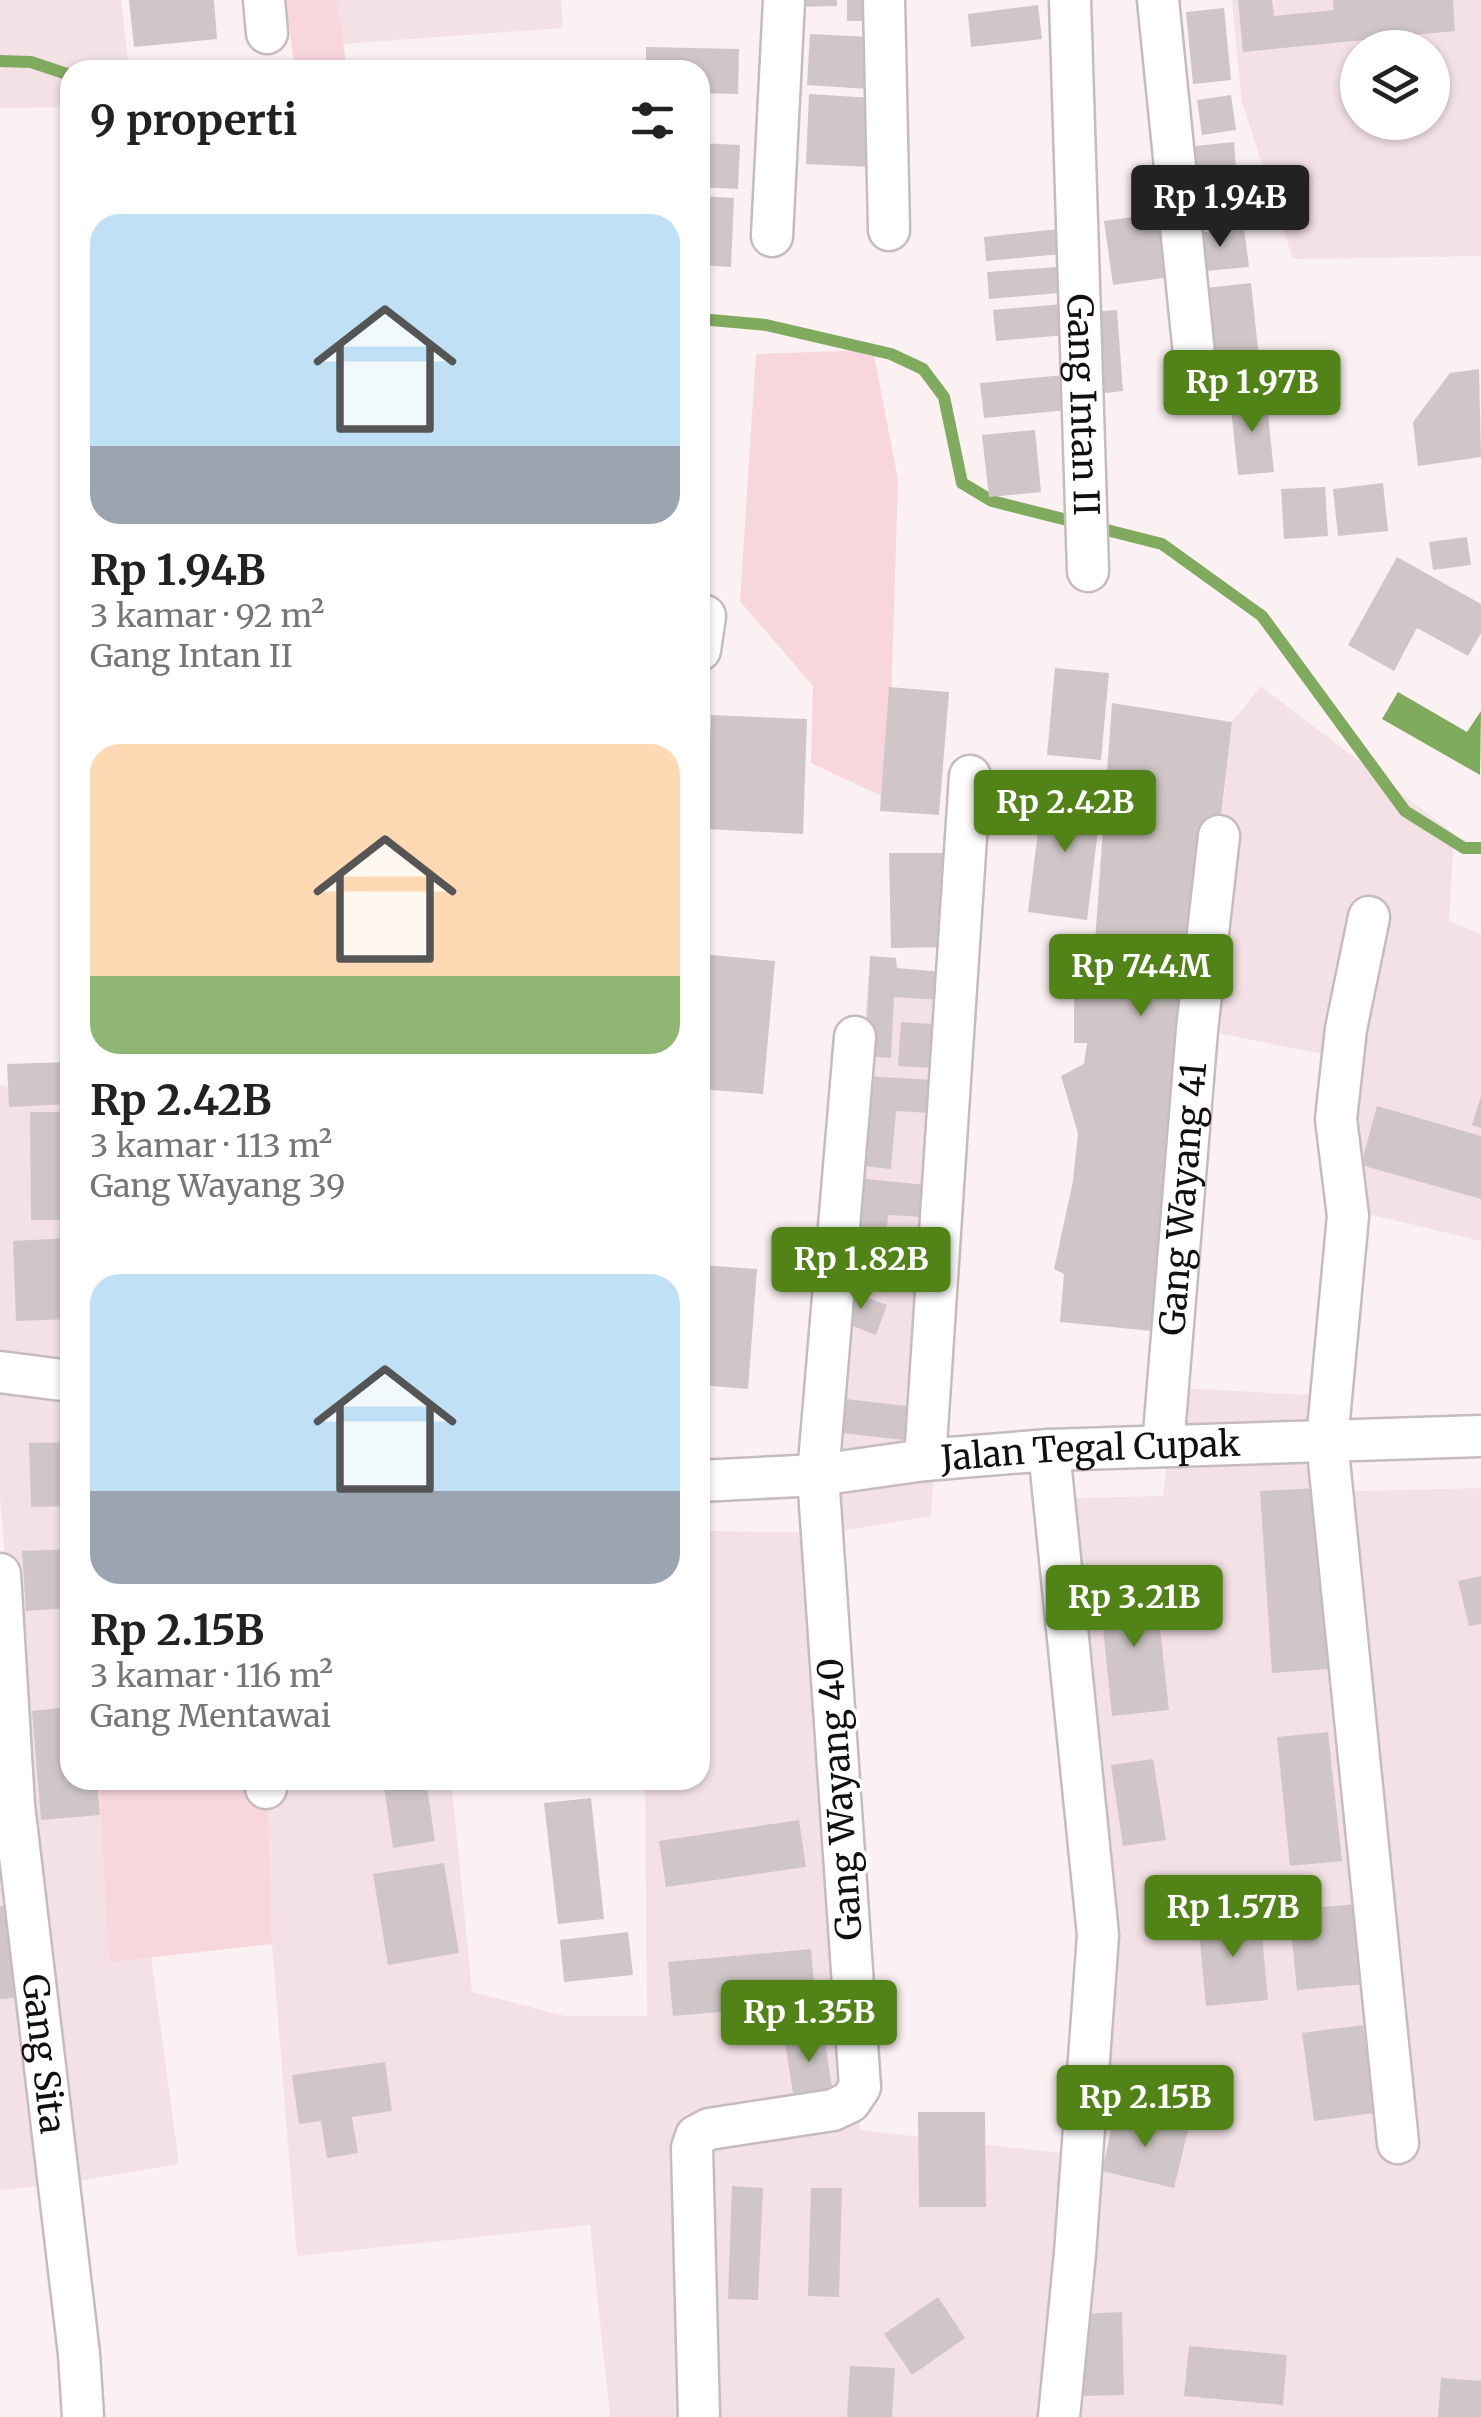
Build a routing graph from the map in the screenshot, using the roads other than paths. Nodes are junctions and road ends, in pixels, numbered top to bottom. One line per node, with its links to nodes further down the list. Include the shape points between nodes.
1 (784, 0): 6 (street)
2 (884, 0): 5 (street)
3 (1070, 0): 8 (street, Gang Intan II)
4 (1158, 0): 7 (street)
5 (888, 230)
6 (772, 236)
7 (1196, 364)
8 (1088, 571)
9 (970, 776): 19 (street)
10 (1219, 836): 17 (street, Gang Wayang 41)
11 (1369, 917): 16 (street, via 1336,1120 1348,1216)
12 (856, 1037): 20 (street)
13 (0, 1372): 14 (street)
14 (60, 1380)
15 (1481, 1436): 16 (street, Jalan Tegal Cupak)
16 (1327, 1441): 17 (street, Jalan Tegal Cupak); 23 (street)
17 (1164, 1446): 18 (street, Jalan Tegal Cupak)
18 (1050, 1450): 19 (street, Jalan Tegal Cupak); 26 (street, via 1098,1934)
19 (925, 1460): 20 (street, Jalan Tegal Cupak)
20 (818, 1475): 21 (street, Jalan Tegal Cupak); 25 (street, Gang Wayang 40, via 860,2086 850,2102 833,2110 709,2129 693,2142)
21 (710, 1481)
22 (0, 1574): 24 (street, Gang Sita, via 14,1805)
23 (1398, 2143)
24 (83, 2417)
25 (699, 2417)
26 (1059, 2417)

